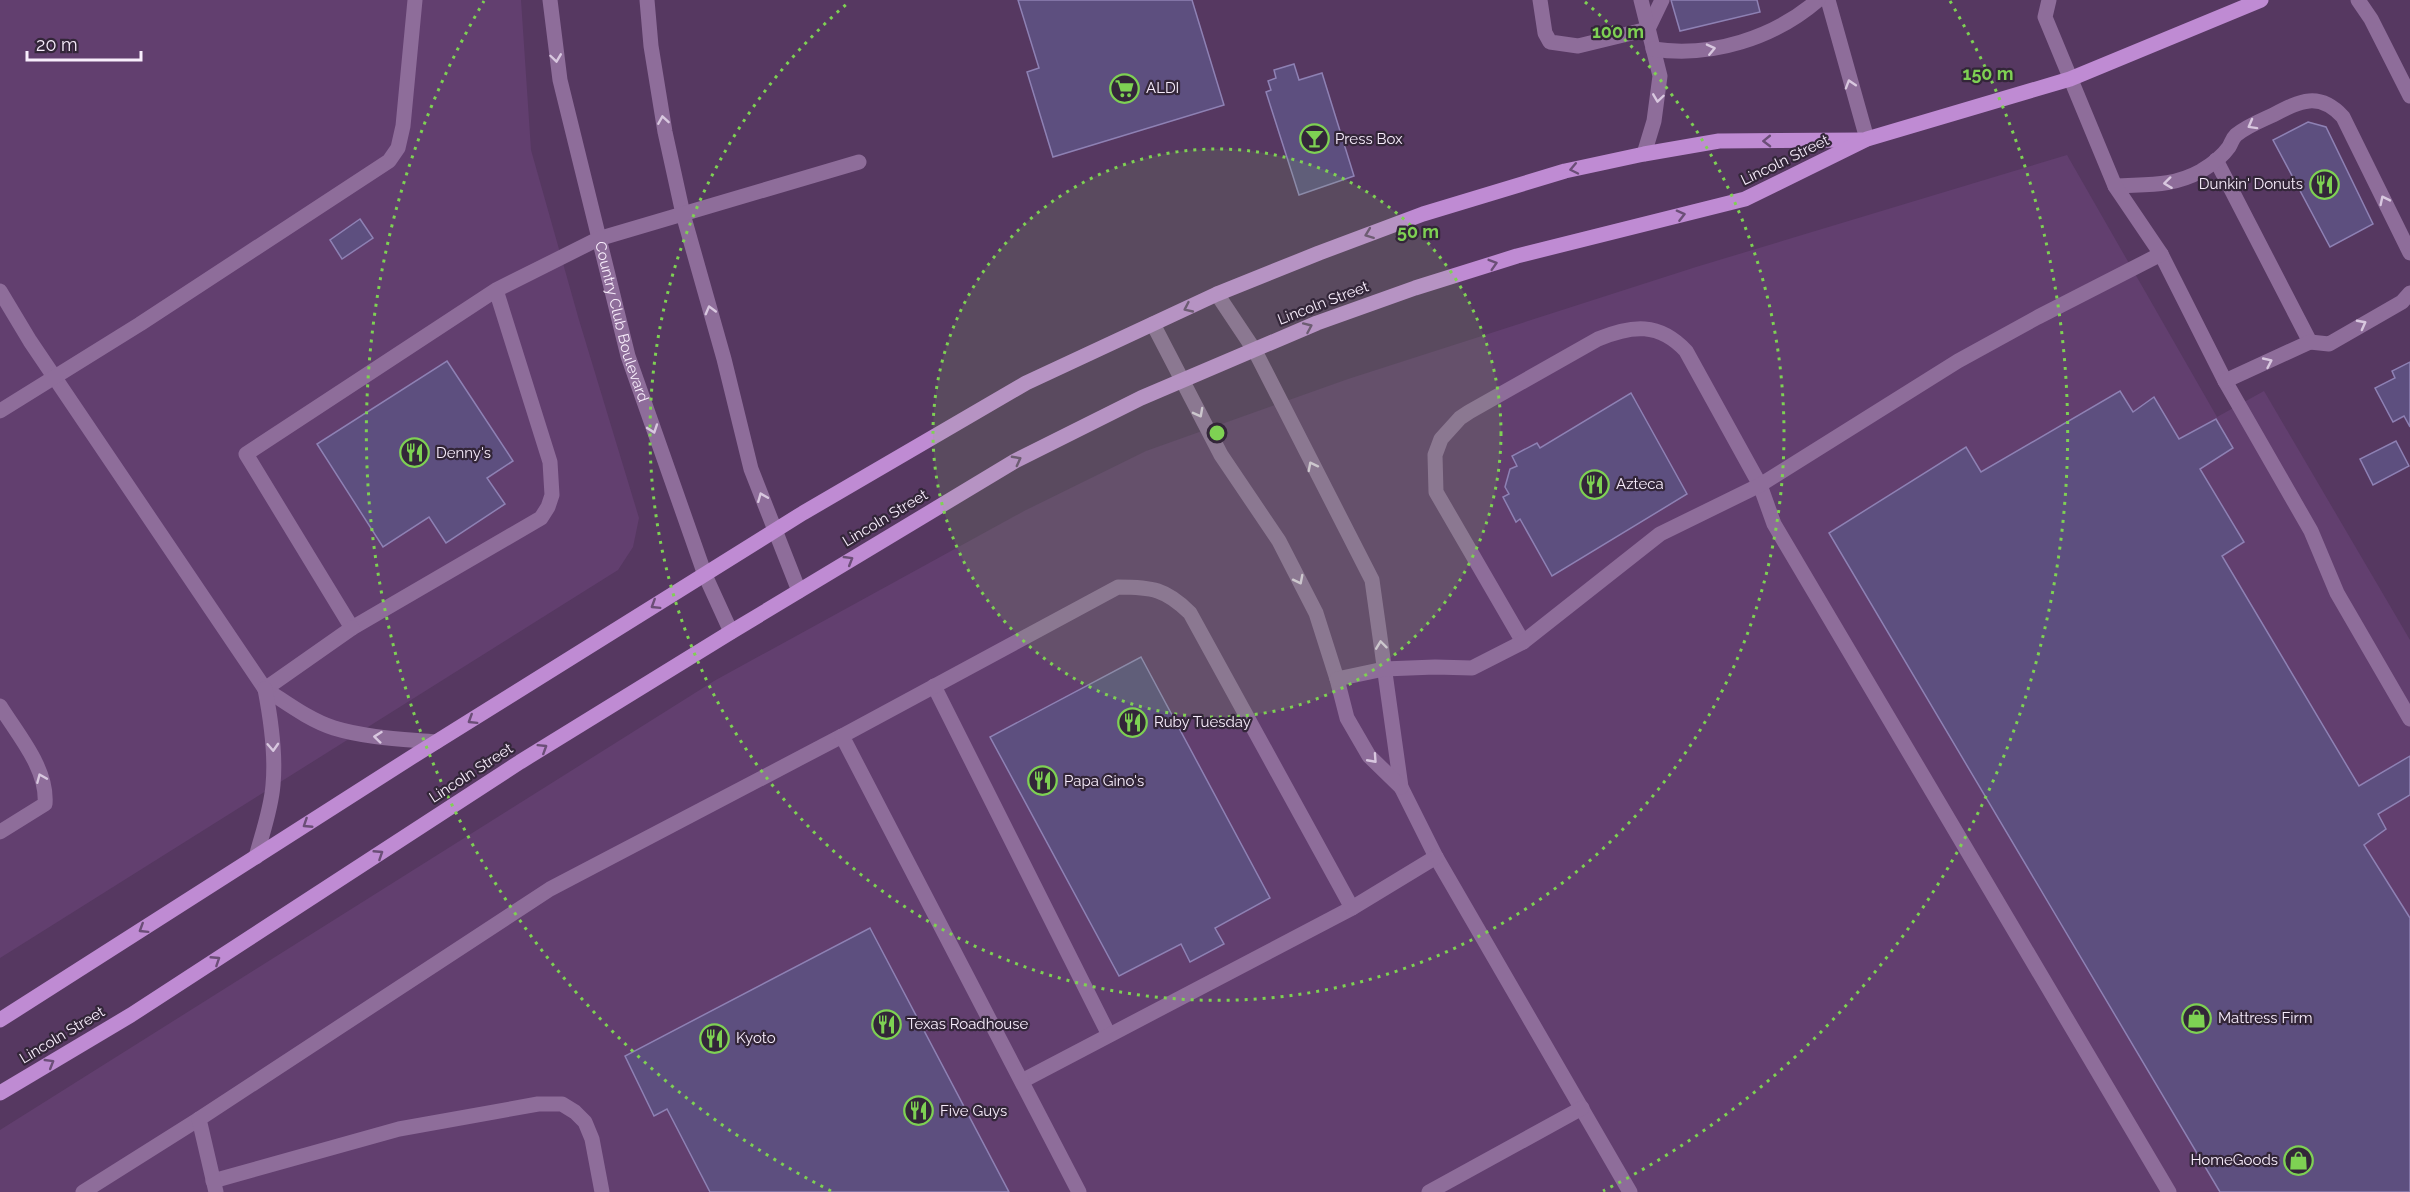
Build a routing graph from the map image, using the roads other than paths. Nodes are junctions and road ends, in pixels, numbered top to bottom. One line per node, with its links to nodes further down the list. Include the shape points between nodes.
1 (416, 0): 32 (street, via 403,126 398,148 389,161)
2 (550, 0): 22 (street, Country Club Boulevard, one-way to 22, via 560,80)
3 (647, 0): 21 (street, one-way to 3, via 665,132)
4 (1540, 0): 12 (street, via 1550,42 1578,46)
5 (1641, 0): 12 (street)
6 (1662, 0): 12 (street)
7 (1818, 0): 13 (street, one-way to 7, via 1697,52 1722,47 1777,28 1803,14)
8 (1828, 0): 16 (street, one-way to 8)
9 (2049, 0): 14 (street, via 2044,17)
10 (2261, 0): 14 (main road, Lincoln Street)
11 (2358, 0): 15 (street)
12 (1648, 28): 13 (street)
13 (1653, 49): 17 (street, one-way to 17, via 1660,88)
14 (2070, 79): 16 (main road, Lincoln Street); 20 (street)
15 (2410, 96)
16 (1867, 140): 17 (main road, Lincoln Street, one-way to 17, via 1719,141); 31 (main road, Lincoln Street, one-way to 16, via 1317,323 1438,280 1517,256 1745,199)
17 (1644, 154): 28 (main road, Lincoln Street, one-way to 28, via 1565,171 1423,214)
18 (2216, 160): 20 (street, one-way to 20, via 2175,183); 23 (street, one-way to 18, via 2343,117 2325,103 2300,102 2250,126 2233,138); 30 (street)
19 (859, 162): 21 (street)
20 (2115, 186): 24 (street)
21 (683, 214): 22 (street); 37 (street, one-way to 21, via 751,469)
22 (598, 239): 25 (street); 38 (street, Country Club Boulevard, one-way to 38, via 628,356)
23 (2410, 253)
24 (2161, 254): 34 (street); 36 (street, via 1958,361)
25 (496, 290): 40 (street, via 550,462 552,495 548,507 541,518); 40 (street, via 246,454)
26 (0, 291): 32 (street)
27 (2410, 293): 30 (street, one-way to 27, via 2330,344 2402,302)
28 (1217, 294): 29 (main road, Lincoln Street, one-way to 29); 31 (street)
29 (1153, 324): 33 (street); 37 (main road, Lincoln Street, via 1026,383)
30 (2310, 342): 34 (street, one-way to 30)
31 (1255, 351): 33 (main road, Lincoln Street); 43 (street, one-way to 31, via 1372,580)
32 (55, 378): 35 (street); 46 (street)
33 (1182, 381): 39 (main road, Lincoln Street, one-way to 33, via 1015,461); 44 (street, one-way to 44, via 1221,455 1279,542 1316,613)
34 (2225, 381): 48 (street, via 2311,531 2337,593)
35 (0, 411)
36 (1760, 485): 42 (street, via 1660,534); 42 (street, via 1686,351 1674,338 1650,328 1628,329 1598,339 1469,412 1441,439 1435,454 1436,492); 68 (street, via 1774,524)
37 (776, 530): 38 (main road, Lincoln Street); 39 (street)
38 (705, 575): 41 (street, Country Club Boulevard); 50 (main road, Lincoln Street, one-way to 50)
39 (799, 591): 41 (main road, Lincoln Street)
40 (352, 628): 46 (street)
41 (731, 632): 59 (main road, Lincoln Street, one-way to 41, via 131,1015 520,762)
42 (1523, 642): 43 (street, via 1472,668)
43 (1384, 669): 44 (street); 51 (street)
44 (1337, 679): 51 (street, one-way to 51, via 1347,718 1369,756)
45 (933, 686): 49 (street); 55 (street, via 1118,587 1159,589 1177,599 1190,613); 57 (street)
46 (265, 689): 50 (street, one-way to 46, via 371,736 333,727 305,715); 54 (street, one-way to 54, via 273,736 273,784)
47 (0, 706): 52 (street, one-way to 47, via 45,804 46,790 30,753)
48 (2410, 719)
49 (842, 736): 58 (street); 61 (street, via 550,889)
50 (436, 742): 54 (main road, Lincoln Street, one-way to 54)
51 (1401, 787): 53 (street)
52 (0, 832)
53 (1436, 856): 55 (street); 60 (street)
54 (256, 857): 56 (main road, Lincoln Street, one-way to 56)
55 (1352, 908): 57 (street)
56 (0, 1020)
57 (1109, 1035): 58 (street)
58 (1022, 1082): 65 (street)
59 (0, 1093)
60 (1582, 1108): 66 (street); 67 (street)
61 (199, 1119): 62 (street); 63 (street)
62 (214, 1187): 64 (street, via 399,1129 538,1104 562,1104 585,1122)
63 (83, 1192)
64 (602, 1192)
65 (1079, 1192)
66 (1429, 1192)
67 (1630, 1192)
68 (2169, 1192)

